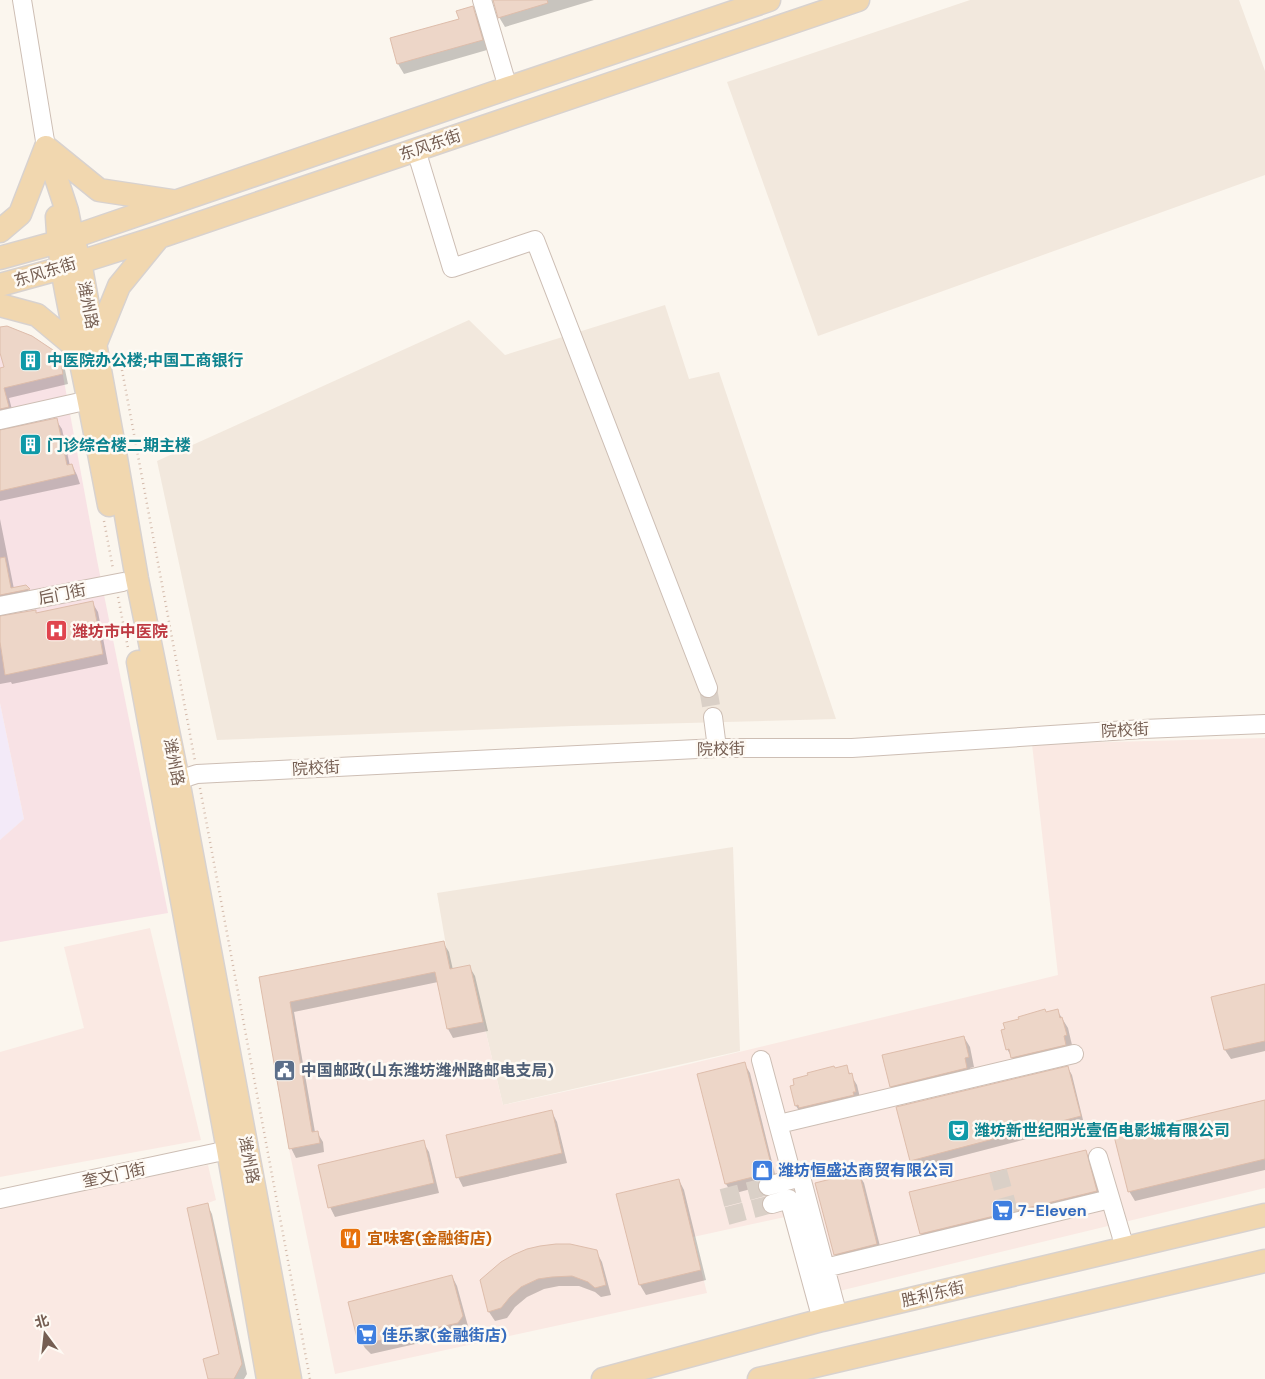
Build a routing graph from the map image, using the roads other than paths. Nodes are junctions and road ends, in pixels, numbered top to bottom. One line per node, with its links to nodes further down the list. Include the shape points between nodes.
1 (22, 0): 6 (street, 潍州路)
2 (482, 0): 5 (street)
3 (769, 0): 5 (main road, 东风东街)
4 (858, 0): 7 (main road, 东风东街)
5 (508, 88): 8 (main road, 东风东街)
6 (46, 147): 8 (main road, via 100,190); 9 (main road, via 20,214); 11 (main road, 潍州路, via 67,210)
7 (416, 150): 10 (main road, 东风东街); 21 (street, via 452,268 536,240)
8 (174, 202): 11 (main road, 东风东街)
9 (0, 231)
10 (159, 237): 13 (main road, 东风东街); 16 (main road, via 119,286)
11 (65, 239): 12 (main road, 东风东街); 13 (main road, 潍州路)
12 (0, 258)
13 (71, 265): 14 (main road, 东风东街); 16 (main road, 潍州路)
14 (0, 285)
15 (0, 305): 16 (main road, via 37,315)
16 (87, 348): 17 (main road, 潍州路); 25 (main road, 潍州路, via 113,441 137,579)
17 (89, 400): 18 (street); 19 (main road, 潍州路)
18 (0, 420)
19 (123, 582): 20 (street, 后门街); 29 (main road, 潍州路)
20 (0, 606)
21 (708, 688)
22 (713, 717): 24 (street)
23 (1265, 724): 24 (street, 院校街, via 1143,728 852,748)
24 (717, 748): 25 (street, 院校街)
25 (187, 777): 42 (main road, 潍州路)
26 (1074, 1054): 28 (street)
27 (762, 1060): 28 (street)
28 (779, 1124): 31 (street)
29 (228, 1150): 34 (street, 奎文门街); 41 (main road, 潍州路)
30 (1098, 1157): 33 (street)
31 (793, 1179): 32 (street); 39 (street, via 802,1177)
32 (768, 1186)
33 (1110, 1199): 37 (street); 39 (street)
34 (0, 1200)
35 (772, 1204): 40 (street, via 790,1199)
36 (1265, 1215): 37 (main road, 胜利东街)
37 (1125, 1248): 40 (main road, 胜利东街)
38 (1265, 1261): 44 (main road)
39 (825, 1268): 40 (street)
40 (830, 1318): 43 (main road, 胜利东街)
41 (268, 1379)
42 (290, 1379)
43 (603, 1379)
44 (759, 1379)

